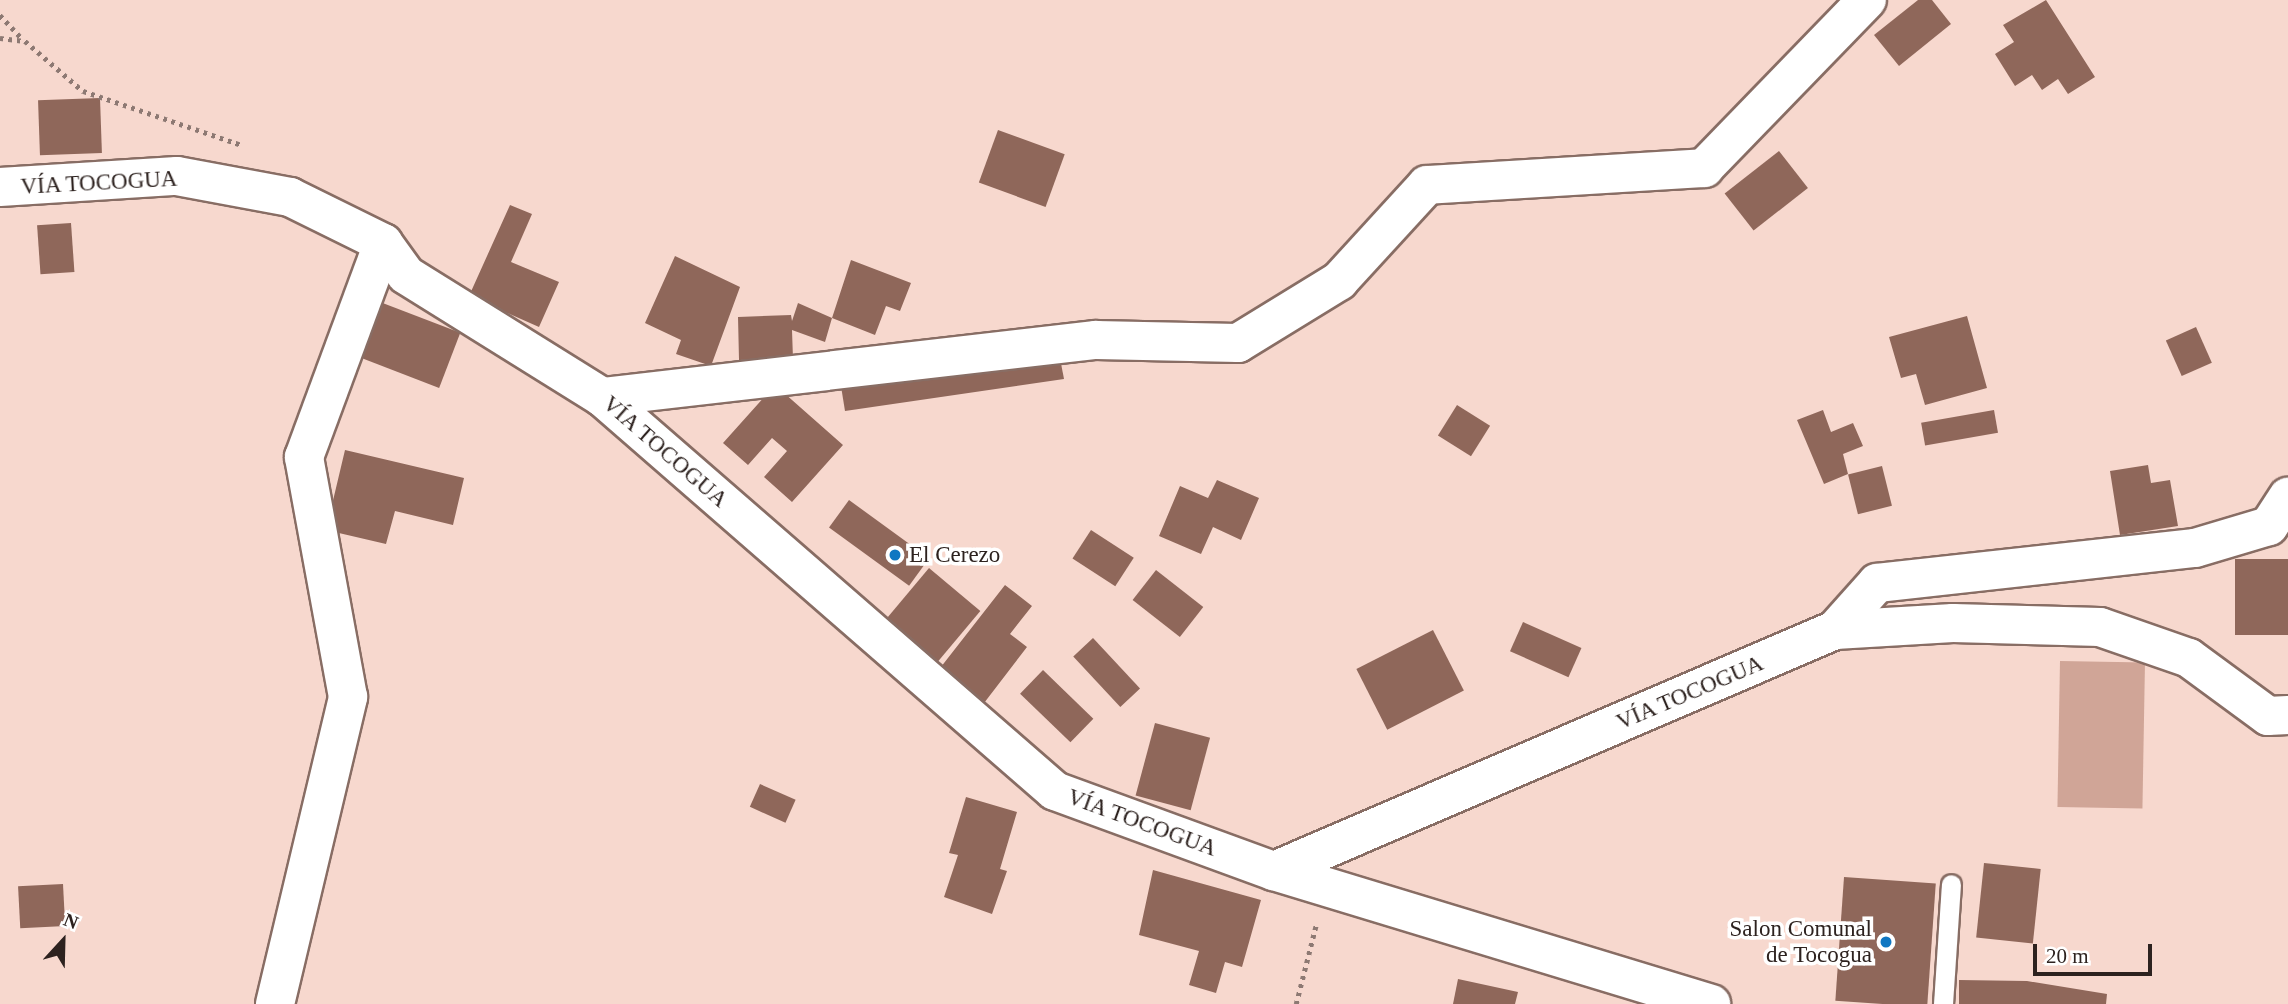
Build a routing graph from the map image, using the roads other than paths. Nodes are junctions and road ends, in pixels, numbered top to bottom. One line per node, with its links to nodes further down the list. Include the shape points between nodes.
1 (1867, 0): 4 (street, via 1704,168 1427,185 1339,281 1238,343 1096,340)
2 (0, 187): 3 (street, VÍA TOCOGUA, via 177,176 290,197)
3 (383, 243): 4 (street, VÍA TOCOGUA, via 406,275); 10 (street, via 304,457 348,697)
4 (602, 397): 8 (street, VÍA TOCOGUA, via 1055,791)
5 (2288, 497): 6 (street, VÍA TOCOGUA, via 2269,526 2195,548 1877,583)
6 (1835, 630): 7 (street, VÍA TOCOGUA, via 1953,623 2100,627 2189,658 2268,716); 8 (street, VÍA TOCOGUA)
7 (2288, 715)
8 (1274, 871): 11 (street, VÍA TOCOGUA)
9 (1951, 884): 12 (lane)
10 (275, 1004)
11 (1712, 1004)
12 (1943, 1004)

